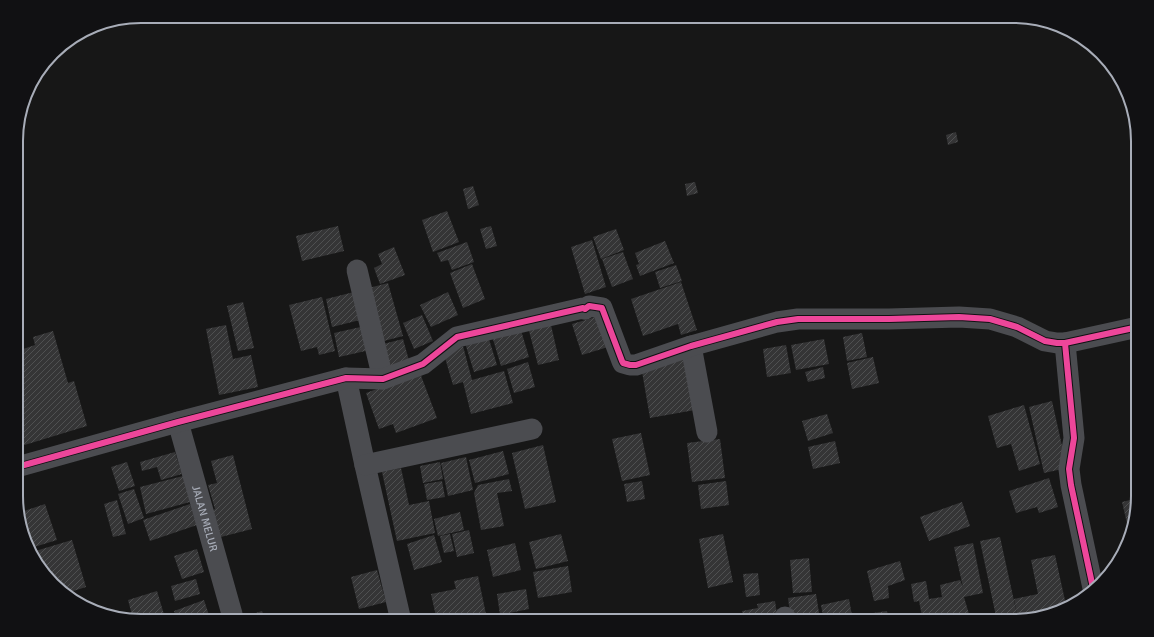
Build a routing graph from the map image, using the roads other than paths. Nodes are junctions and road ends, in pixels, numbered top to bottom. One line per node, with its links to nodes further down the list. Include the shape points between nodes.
1 (357, 270): 6 (street)
2 (1131, 329): 3 (street)
3 (1065, 343): 4 (street, via 1045,341 1017,327 990,319 959,317 889,320 798,319 777,322); 12 (street, via 1074,438 1069,469)
4 (691, 346): 6 (street, via 636,365 623,363 602,308 588,306 457,337 423,364); 9 (street)
5 (346, 378): 6 (street); 7 (street); 11 (street)
6 (383, 379)
7 (178, 422): 10 (street); 13 (street, JALAN MELUR)
8 (532, 429): 11 (street)
9 (707, 432)
10 (23, 465)
11 (365, 465): 14 (street)
12 (1092, 584)
13 (232, 614)
14 (399, 614)

